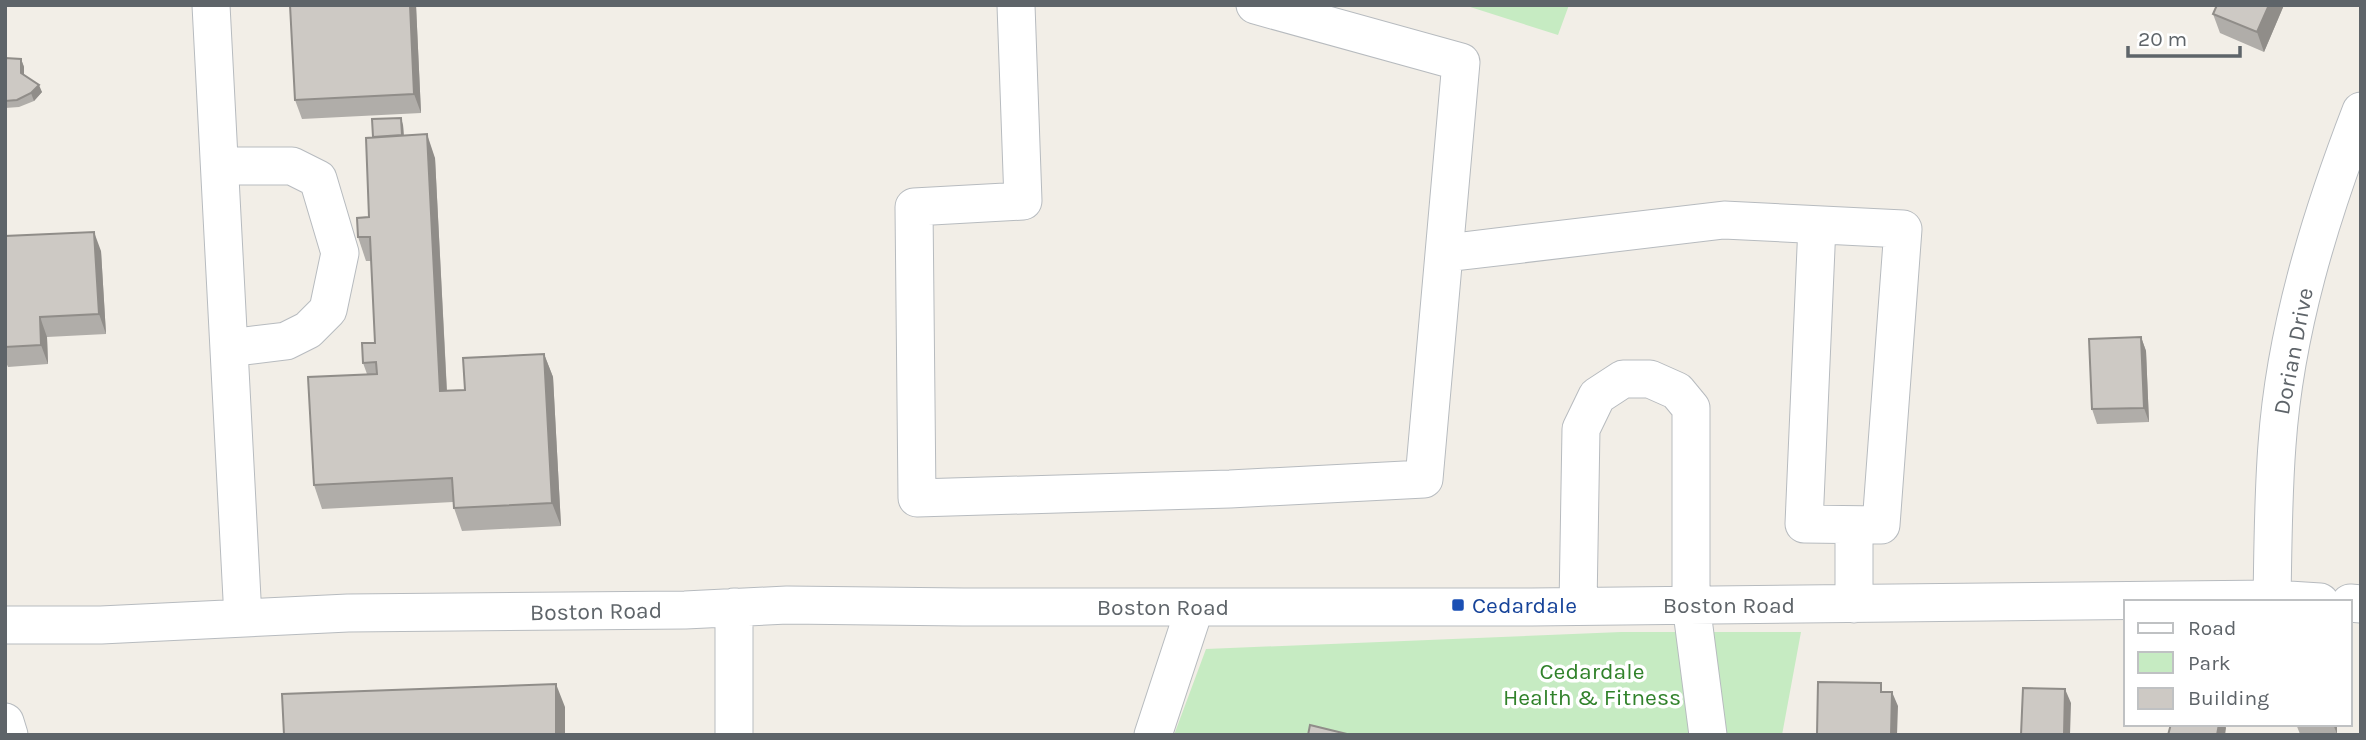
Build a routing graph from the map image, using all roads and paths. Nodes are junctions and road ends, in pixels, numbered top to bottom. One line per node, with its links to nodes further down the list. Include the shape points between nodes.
1 (211, 5): 5 (street)
2 (1016, 5): 7 (street, via 1023,201 914,207 917,498 1424,480)
3 (1255, 5): 7 (street, via 1461,62)
4 (2361, 111): 10 (street, Dorian Drive, via 2333,183 2289,356 2277,444)
5 (220, 166): 8 (street); 8 (street, via 292,166 318,179 340,253 328,310 308,330 286,341)
6 (1817, 225): 7 (street, via 1724,220); 9 (street, via 1804,524); 9 (street, via 1903,229 1881,525)
7 (1446, 253)
8 (229, 348): 17 (street)
9 (1854, 525): 13 (street)
10 (2272, 600)
11 (2124, 601): 13 (street, Boston Road)
12 (1691, 604): 13 (street, Boston Road); 14 (street, Boston Road); 14 (street, via 1691,408 1677,391 1650,379 1623,379 1597,396 1581,429); 23 (street)
13 (1854, 604)
14 (1578, 606): 16 (street, Boston Road)
15 (734, 607): 16 (street, Boston Road); 17 (street, Boston Road); 21 (street)
16 (1195, 607): 22 (street)
17 (243, 618): 18 (street, Boston Road)
18 (5, 625)
19 (5, 722): 20 (street)
20 (9, 735)
21 (734, 735)
22 (1153, 735)
23 (1708, 735)

